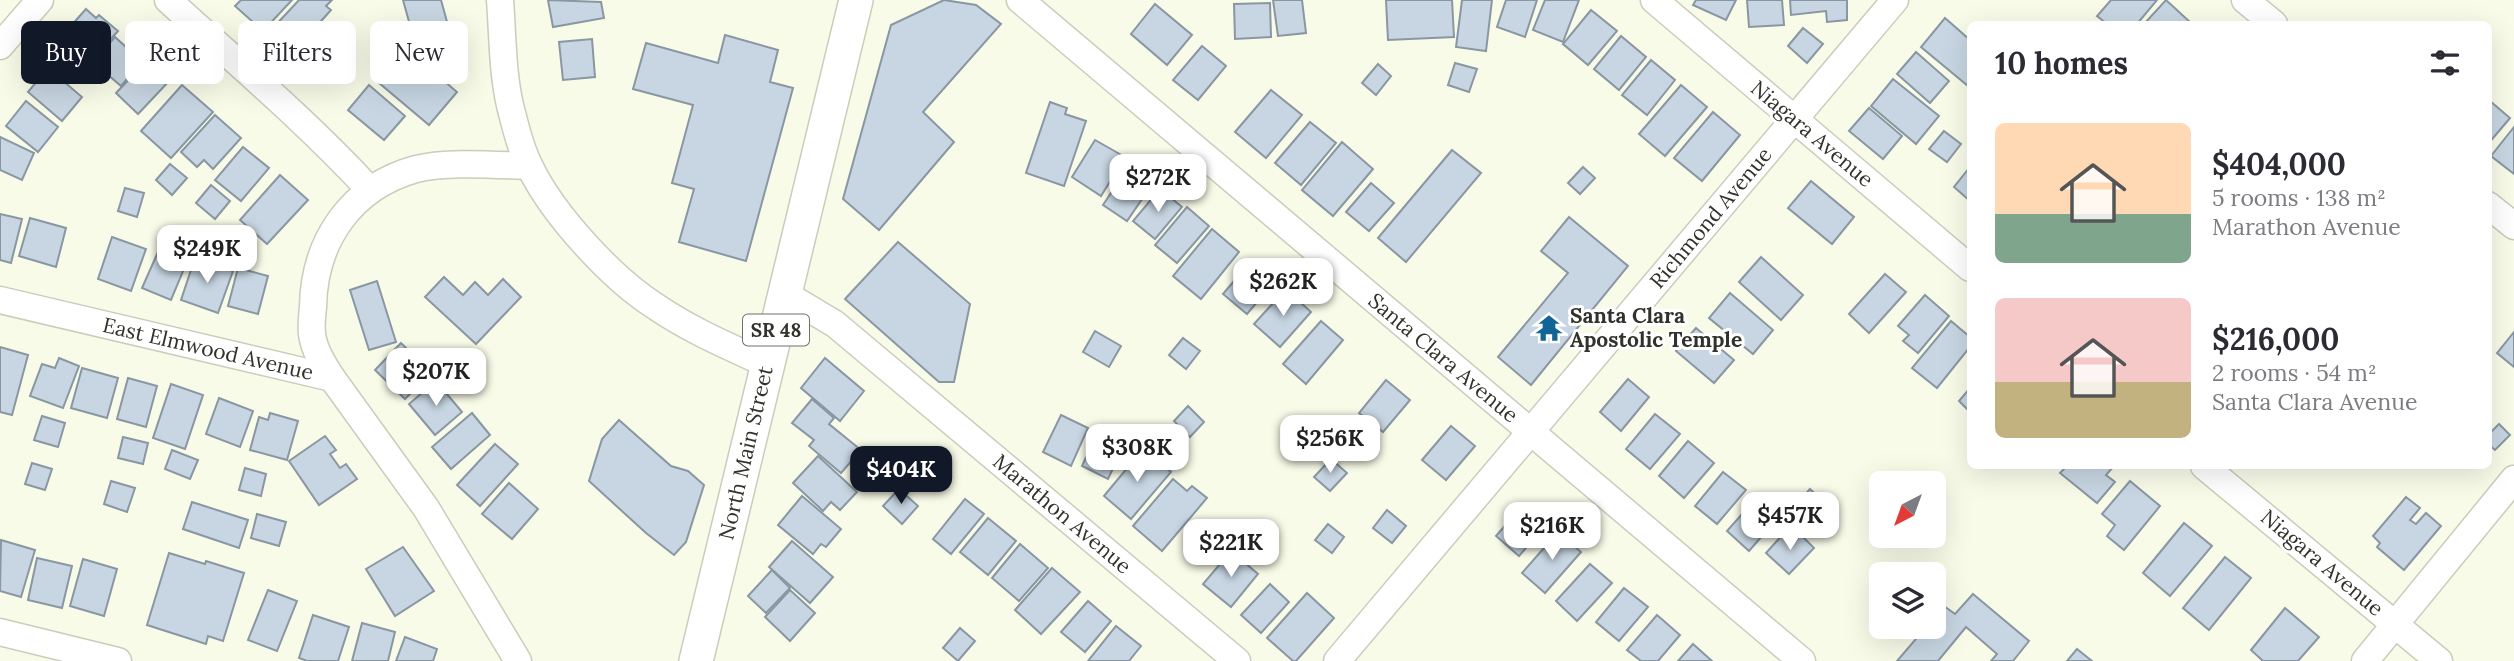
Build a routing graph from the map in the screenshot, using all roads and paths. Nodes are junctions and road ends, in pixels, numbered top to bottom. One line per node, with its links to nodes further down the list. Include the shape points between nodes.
1 (40, 0): 10 (street)
2 (168, 0): 13 (street)
3 (500, 0): 12 (street, via 506,82)
4 (856, 0): 17 (main road, North Main Street / SR 48)
5 (1020, 0): 21 (street, Santa Clara Avenue)
6 (1654, 0): 11 (street, Niagara Avenue)
7 (1895, 0): 11 (street, Richmond Avenue)
8 (2245, 0): 9 (street)
9 (2270, 21)
10 (0, 46)
11 (1794, 119): 16 (street, Niagara Avenue); 21 (street, Richmond Avenue)
12 (529, 166): 13 (street, via 421,168); 19 (street, via 546,195 598,258 632,289 691,328)
13 (369, 189): 20 (street, via 338,223 316,267 312,334)
14 (2492, 208): 15 (street)
15 (2514, 226)
16 (1967, 265)
17 (785, 294): 19 (main road, North Main Street / SR 48); 29 (street, Marathon Avenue, via 835,324)
18 (0, 300): 20 (street, East Elmwood Avenue)
19 (767, 364): 28 (main road, North Main Street / SR 48)
20 (332, 378): 27 (street, East Elmwood Avenue, via 426,509)
21 (1530, 432): 30 (street, Richmond Avenue); 31 (street, Santa Clara Avenue)
22 (2208, 469): 24 (street, Niagara Avenue)
23 (2514, 478): 24 (street)
24 (2395, 624): 32 (street); 33 (street, Niagara Avenue)
25 (0, 632): 26 (street)
26 (118, 661)
27 (518, 661)
28 (696, 661)
29 (1237, 661)
30 (1337, 661)
31 (1802, 661)
32 (2365, 661)
33 (2439, 661)

